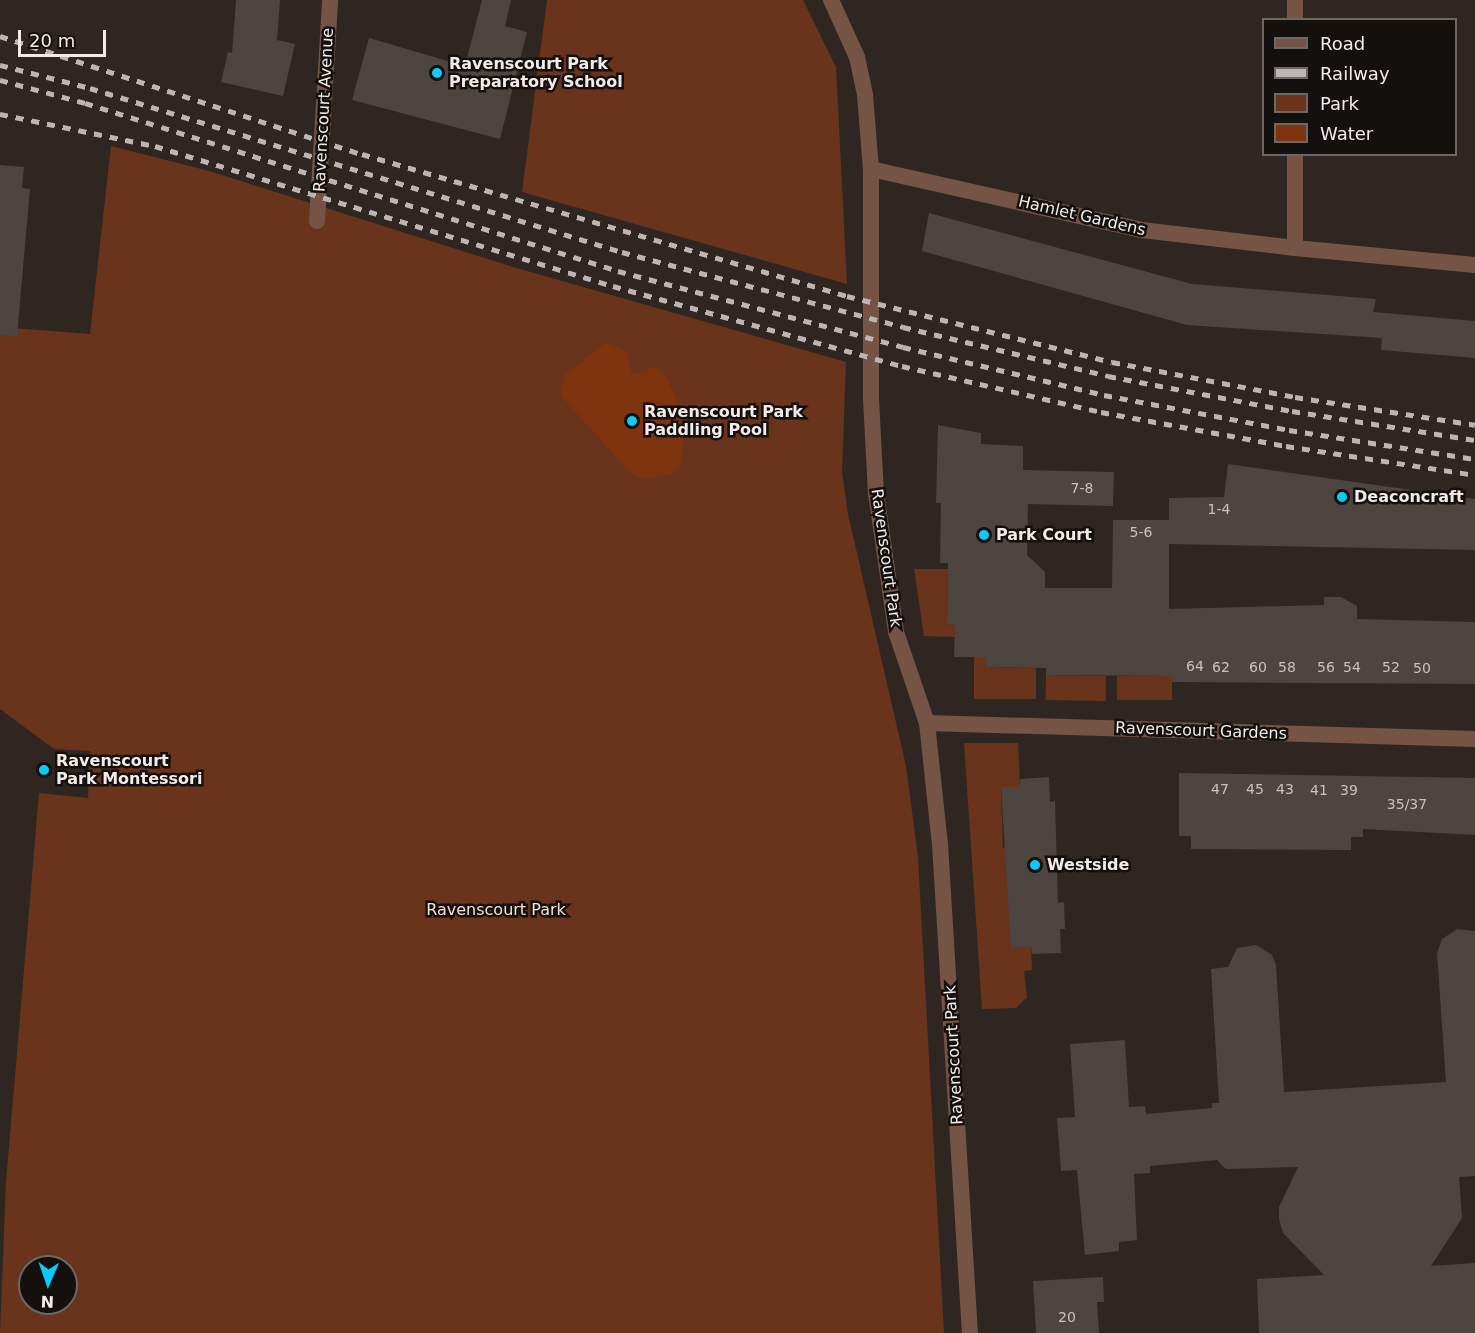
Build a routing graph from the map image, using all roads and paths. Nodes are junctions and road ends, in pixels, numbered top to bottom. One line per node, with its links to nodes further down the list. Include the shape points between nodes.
1 (330, 0): 7 (street, Ravenscourt Avenue)
2 (831, 0): 6 (street, Ravenscourt Park, via 857,57)
3 (1295, 0): 4 (street)
4 (1295, 18)
5 (1295, 156): 8 (street)
6 (871, 169): 8 (street, Hamlet Gardens, via 1142,230); 10 (street, Ravenscourt Park, via 870,388 876,493 896,632)
7 (317, 221)
8 (1295, 248): 9 (street, Hamlet Gardens)
9 (1475, 265)
10 (927, 723): 11 (street, Ravenscourt Gardens); 12 (street, Ravenscourt Park, via 940,844)
11 (1475, 739)
12 (970, 1333)

